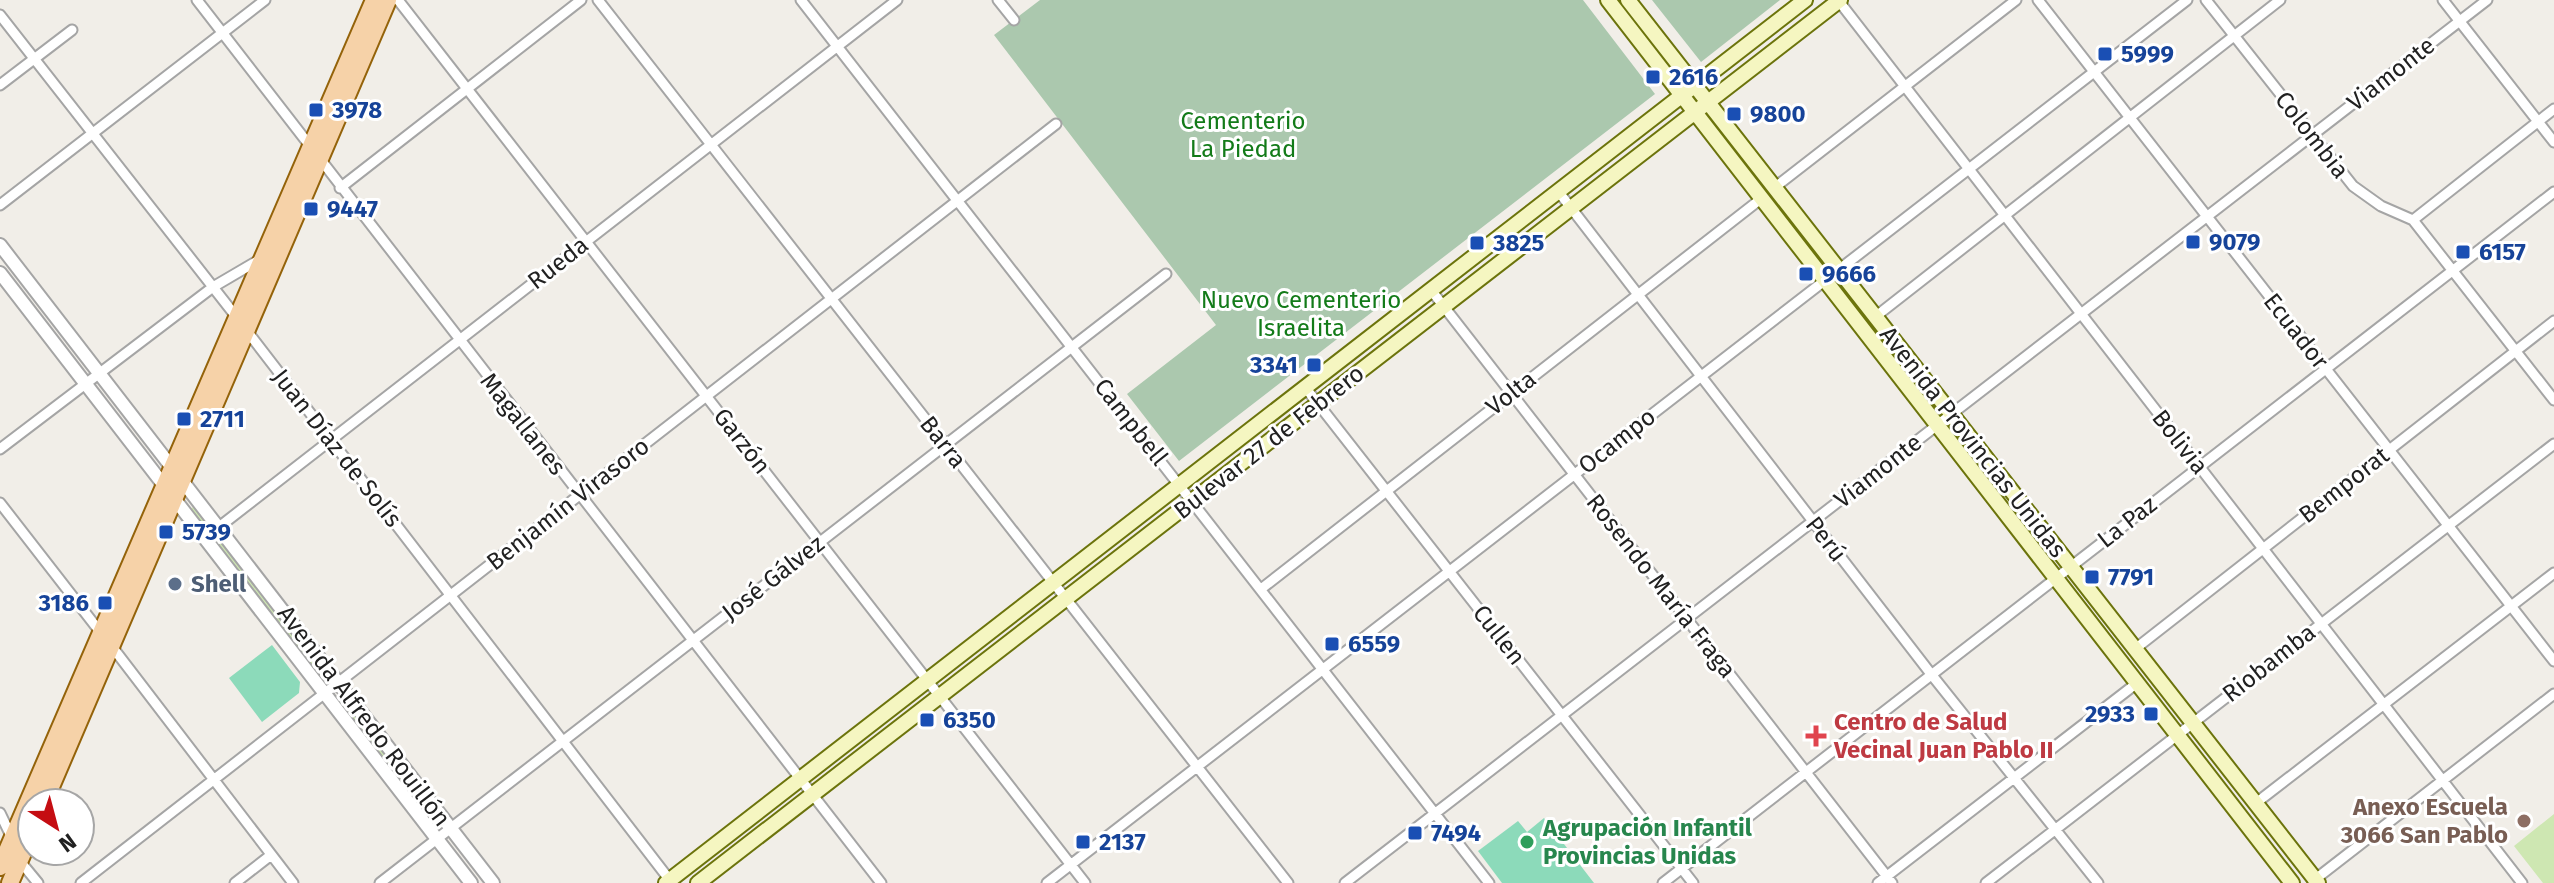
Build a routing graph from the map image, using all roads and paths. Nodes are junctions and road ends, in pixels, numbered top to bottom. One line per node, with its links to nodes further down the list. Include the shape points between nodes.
1 (197, 0): 26 (street, Magallanes)
2 (265, 0): 26 (street)
3 (374, 0): 44 (main road)
4 (388, 0): 44 (main road)
5 (398, 0): 33 (street, Garzón)
6 (581, 0): 33 (street)
7 (598, 0): 43 (street, Barra)
8 (801, 0): 28 (street, Campbell)
9 (897, 0): 28 (street, Rueda)
10 (998, 0): 23 (street)
11 (1608, 0): 34 (main road, Avenida Provincias Unidas)
12 (1628, 0): 34 (main road, Avenida Provincias Unidas)
13 (1805, 0): 34 (main road, Bulevar 27 de Febrero)
14 (1839, 0): 32 (street, Bolivia); 35 (main road, Bulevar 27 de Febrero)
15 (2016, 0): 32 (street)
16 (2038, 0): 30 (street, Ecuador)
17 (2187, 0): 30 (street, Ocampo)
18 (2206, 0): 27 (street, Colombia)
19 (2280, 0): 27 (street)
20 (2443, 0): 24 (street)
21 (2487, 0): 24 (street, Viamonte)
22 (0, 15): 29 (street, Juan Díaz de Solís)
23 (1014, 20)
24 (2459, 21): 38 (street); 41 (street, Viamonte)
25 (72, 30): 29 (street)
26 (222, 33): 40 (street); 44 (street, Magallanes)
27 (2234, 36): 37 (street); 41 (street, Colombia)
28 (837, 46): 43 (street, Rueda); 51 (street, Campbell)
29 (34, 59): 31 (street); 40 (street, Juan Díaz de Solís)
30 (2094, 72): 37 (street, Ecuador); 45 (street, Ocampo)
31 (0, 85)
32 (1905, 87): 45 (street, Bolivia); 47 (street)
33 (467, 89): 46 (street); 57 (street, Garzón)
34 (1688, 90): 35 (main road, Avenida Provincias Unidas); 48 (main road, Bulevar 27 de Febrero)
35 (1702, 108): 47 (main road, Avenida Provincias Unidas); 50 (main road, Avenida Provincias Unidas); 53 (main road, Bulevar 27 de Febrero)
36 (2554, 109): 38 (street)
37 (2130, 118): 54 (street); 55 (street, Ecuador)
38 (2538, 122): 42 (street); 56 (street)
39 (1056, 124): 51 (street, Benjamín Virasoro)
40 (93, 133): 52 (street); 65 (street, Juan Díaz de Solís)
41 (2312, 135): 55 (street, Viamonte); 56 (street, Colombia, via 2353,186)
42 (2554, 142)
43 (711, 145): 57 (street, Rueda); 68 (street, Barra)
44 (314, 155): 46 (street, Magallanes); 59 (main road); 73 (main road)
45 (1969, 169): 54 (street, Bolivia); 60 (street, Ocampo)
46 (340, 188): 74 (street, Magallanes)
47 (1774, 188): 60 (main road, Avenida Provincias Unidas)
48 (1558, 191): 53 (street, Perú); 66 (main road, Bulevar 27 de Febrero)
49 (2554, 192): 61 (street, La Paz)
50 (1762, 198): 64 (main road, Avenida Provincias Unidas); 67 (street, Volta)
51 (958, 201): 68 (street, Benjamín Virasoro); 75 (street, Campbell)
52 (0, 205)
53 (1571, 208): 67 (street, Perú); 69 (main road, Bulevar 27 de Febrero)
54 (2005, 216): 70 (street, Bolivia); 71 (street)
55 (2207, 217): 70 (street, Viamonte); 77 (street, Ecuador)
56 (2413, 220): 61 (street, Colombia)
57 (586, 241): 74 (street, Rueda); 83 (street, Garzón)
58 (0, 245): 78 (street, Avenida Alfredo Rouillón)
59 (261, 259): 65 (street); 73 (main road)
60 (1838, 270): 64 (street, Ocampo); 71 (main road, Avenida Provincias Unidas)
61 (2452, 270): 76 (street, Colombia); 77 (street, La Paz)
62 (0, 273): 80 (street, Avenida Alfredo Rouillón)
63 (1166, 274): 75 (street, José Gálvez)
64 (1825, 280): 79 (street, Ocampo); 87 (main road, Avenida Provincias Unidas)
65 (213, 287): 73 (street, Juan Díaz de Solís); 78 (street)
66 (1431, 290): 69 (street, Rosendo María Fraga); 81 (main road, Bulevar 27 de Febrero)
67 (1638, 295): 79 (street, Perú); 82 (street, Volta)
68 (831, 299): 83 (street, Benjamín Virasoro); 90 (street, Barra)
69 (1444, 307): 82 (street, Rosendo María Fraga); 85 (main road, Bulevar 27 de Febrero)
70 (2081, 314): 86 (street, Viamonte); 93 (street, Bolivia)
71 (1875, 317): 86 (main road, Avenida Provincias Unidas)
72 (2554, 321): 76 (street, Bemporat)
73 (241, 324): 88 (street, Juan Díaz de Solís); 94 (main road)
74 (458, 341): 88 (street, Rueda); 99 (street, Magallanes)
75 (1072, 347): 90 (street, José Gálvez); 96 (street, Campbell)
76 (2516, 351): 84 (street, Colombia); 92 (street, Bemporat)
77 (2325, 368): 92 (street, Ecuador); 93 (street, La Paz)
78 (100, 373): 80 (street); 94 (street, Avenida Alfredo Rouillón)
79 (1701, 376): 95 (street, Ocampo); 102 (street, Perú)
80 (86, 383): 91 (street); 97 (street, Avenida Alfredo Rouillón)
81 (1305, 387): 85 (street, Cullen); 96 (main road, Bulevar 27 de Febrero)
82 (1512, 393): 95 (street, Rosendo María Fraga); 98 (street, Volta)
83 (707, 396): 99 (street, Benjamín Virasoro); 105 (street, Garzón)
84 (2554, 400)
85 (1318, 404): 98 (street, Cullen); 100 (main road, Bulevar 27 de Febrero)
86 (1951, 414): 87 (street, Viamonte); 107 (main road, Avenida Provincias Unidas)
87 (1938, 425): 102 (street, Viamonte); 110 (main road, Avenida Provincias Unidas)
88 (331, 440): 104 (street, Rueda); 113 (street, Juan Díaz de Solís)
89 (2554, 444): 103 (street, Riobamba)
90 (945, 445): 105 (street, José Gálvez); 111 (street, Barra)
91 (0, 449)
92 (2389, 450): 103 (street, Ecuador); 106 (street, Bemporat)
93 (2199, 466): 106 (street, Bolivia); 107 (street, La Paz)
94 (178, 472): 97 (main road); 104 (street, Avenida Alfredo Rouillón)
95 (1574, 474): 108 (street, Ocampo); 116 (street, Rosendo María Fraga)
96 (1180, 485): 100 (street, Campbell); 111 (main road, Bulevar 27 de Febrero)
97 (170, 491): 118 (main road); 120 (main road); 128 (street, Avenida Alfredo Rouillón)
98 (1386, 491): 108 (street, Cullen); 112 (street, Volta)
99 (579, 495): 113 (street, Benjamín Virasoro); 119 (street, Magallanes)
100 (1193, 501): 112 (street, Campbell); 114 (main road, Bulevar 27 de Febrero)
101 (0, 503): 118 (street)
102 (1813, 521): 116 (street, Viamonte); 124 (street, Perú)
103 (2448, 525): 115 (street, Ecuador); 117 (street, Riobamba)
104 (219, 527): 126 (street, Avenida Alfredo Rouillón)
105 (821, 542): 119 (street, José Gálvez); 125 (street, Garzón)
106 (2263, 549): 117 (street, Bolivia); 121 (street, Bemporat)
107 (2070, 566): 110 (street, La Paz); 121 (main road, Avenida Provincias Unidas)
108 (1449, 571): 123 (street, Ocampo); 132 (street, Cullen)
109 (2554, 573): 115 (street)
110 (2056, 577): 124 (street, La Paz); 127 (main road, Avenida Provincias Unidas)
111 (1055, 582): 114 (street, Barra); 125 (main road, Bulevar 27 de Febrero)
112 (1261, 589): 123 (street, Campbell)
113 (450, 595): 126 (street, Benjamín Virasoro); 135 (street, Juan Díaz de Solís)
114 (1067, 598): 130 (main road, Bulevar 27 de Febrero); 136 (street, Barra)
115 (2511, 606): 122 (street, Ecuador); 131 (street)
116 (1687, 619): 132 (street, Viamonte); 137 (street, Rosendo María Fraga)
117 (2320, 623): 131 (street, Bolivia); 133 (street, Riobamba)
118 (101, 632): 120 (street); 149 (main road)
119 (692, 641): 135 (street, José Gálvez); 139 (street, Magallanes)
120 (111, 646): 140 (street); 142 (main road)
121 (2135, 649): 133 (main road, Avenida Provincias Unidas)
122 (2554, 661)
123 (1323, 669): 136 (street, Ocampo); 146 (street, Campbell)
124 (1931, 674): 137 (street, La Paz); 138 (street, Perú)
125 (929, 680): 130 (street, Garzón); 139 (main road, Bulevar 27 de Febrero)
126 (338, 683): 128 (street, Benjamín Virasoro); 148 (street, Avenida Alfredo Rouillón)
127 (2137, 683): 134 (main road, Avenida Provincias Unidas); 138 (street)
128 (325, 693): 140 (street, Benjamín Virasoro); 150 (street, Avenida Alfredo Rouillón)
129 (2554, 694): 141 (street)
130 (941, 696): 143 (main road, Bulevar 27 de Febrero); 153 (street, Garzón)
131 (2384, 705): 141 (street, Bolivia); 144 (street)
132 (1562, 715): 146 (street, Viamonte); 156 (street, Cullen)
133 (2192, 722): 134 (street, Riobamba); 144 (main road, Avenida Provincias Unidas)
134 (2177, 734): 147 (street, Riobamba); 179 (main road, Avenida Provincias Unidas)
135 (563, 741): 148 (street, José Gálvez); 158 (street, Juan Díaz de Solís)
136 (1197, 766): 153 (street, Ocampo); 171 (street, Barra)
137 (1806, 772): 156 (street, La Paz); 157 (street, Rosendo María Fraga)
138 (2015, 777): 147 (street, Perú); 157 (street)
139 (800, 779): 143 (street, Magallanes); 158 (main road, Bulevar 27 de Febrero)
140 (213, 780): 152 (street); 161 (street, Benjamín Virasoro)
141 (2442, 780): 159 (street); 180 (street, Bolivia)
142 (51, 787)
143 (812, 795): 167 (main road, Bulevar 27 de Febrero); 168 (street, Magallanes)
144 (2256, 803): 159 (main road, Avenida Provincias Unidas)
145 (0, 813): 149 (street)
146 (1435, 813): 172 (street, Viamonte); 173 (street, Campbell)
147 (2057, 828): 177 (street, Riobamba); 178 (street, Perú)
148 (450, 829): 150 (street, José Gálvez); 166 (street, Avenida Alfredo Rouillón)
149 (12, 838): 151 (street); 154 (main road)
150 (437, 839): 164 (street, José Gálvez); 165 (street, Avenida Alfredo Rouillón)
151 (16, 851)
152 (271, 855): 162 (street); 163 (street)
153 (1071, 865): 169 (street, Ocampo); 170 (street, Garzón)
154 (0, 867)
155 (24, 867): 160 (street)
156 (1682, 868): 174 (street, La Paz); 175 (street, Cullen)
157 (1889, 880): 176 (street)
158 (669, 882)
159 (2314, 882)
160 (38, 883)
161 (81, 883)
162 (235, 883)
163 (293, 883)
164 (380, 883)
165 (471, 883)
166 (493, 883)
167 (698, 883)
168 (881, 883)
169 (1047, 883)
170 (1085, 883)
171 (1288, 883)
172 (1345, 883)
173 (1489, 883)
174 (1663, 883)
175 (1693, 883)
176 (1878, 883)
177 (1986, 883)
178 (2098, 883)
179 (2292, 883)
180 (2522, 883)

